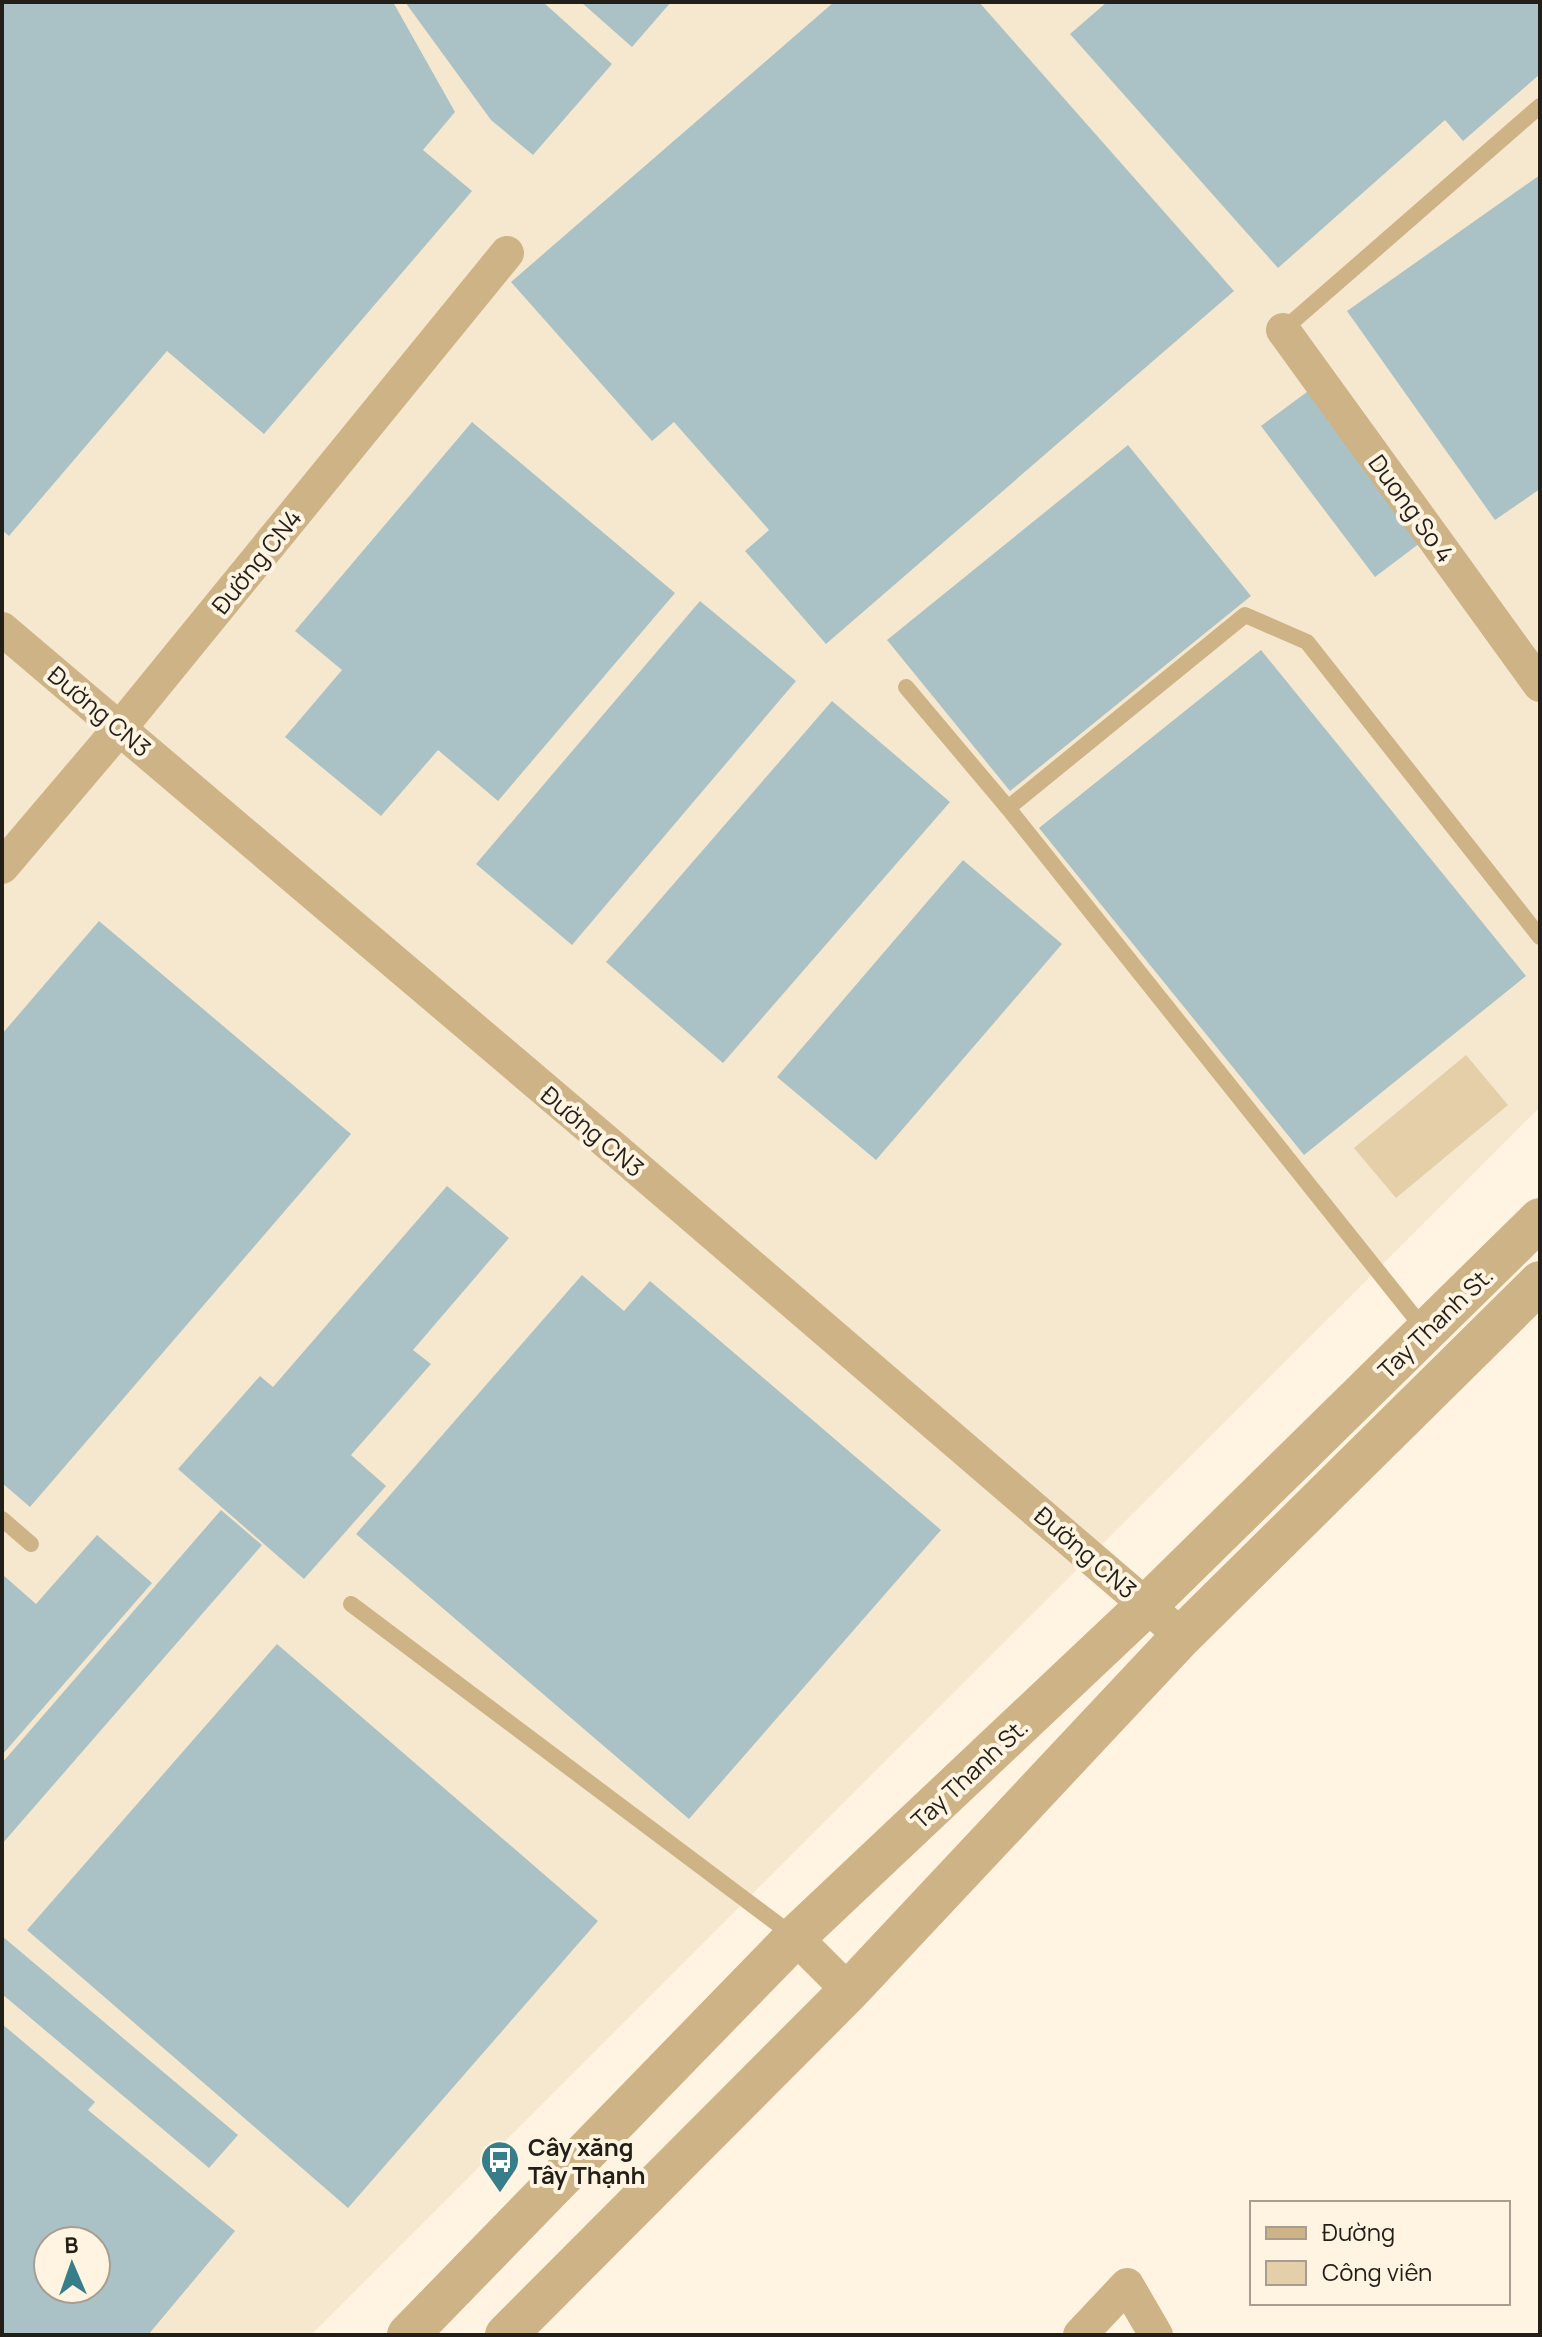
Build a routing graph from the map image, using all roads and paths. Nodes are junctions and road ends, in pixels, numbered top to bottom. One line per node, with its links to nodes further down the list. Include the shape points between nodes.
1 (1540, 106): 3 (lane)
2 (507, 253): 7 (street, Đường CN4)
3 (1283, 330): 5 (street, Duong So 4)
4 (2, 629): 7 (street, Đường CN3)
5 (1540, 685)
6 (906, 687): 8 (lane)
7 (120, 728): 9 (street, Đường CN4); 17 (street, Đường CN3)
8 (1008, 808): 10 (lane, via 1245,615 1307,642); 13 (lane)
9 (2, 867)
10 (1540, 937)
11 (1540, 1219): 13 (street, Tay Thanh St.)
12 (1540, 1282): 18 (street, Tay Thanh St.)
13 (1425, 1330): 17 (street, Tay Thanh St.)
14 (2, 1519): 15 (lane)
15 (31, 1544)
16 (351, 1604): 19 (lane)
17 (1147, 1605): 18 (street, Đường CN3); 19 (street, Tay Thanh St.)
18 (1182, 1636): 20 (street, Tay Thanh St.)
19 (795, 1937): 20 (street); 21 (street, Tay Thanh St.)
20 (849, 1991): 22 (street, Tay Thanh St.)
21 (408, 2335)
22 (506, 2335)
23 (1080, 2335): 24 (street, via 1127,2285)
24 (1156, 2335)

